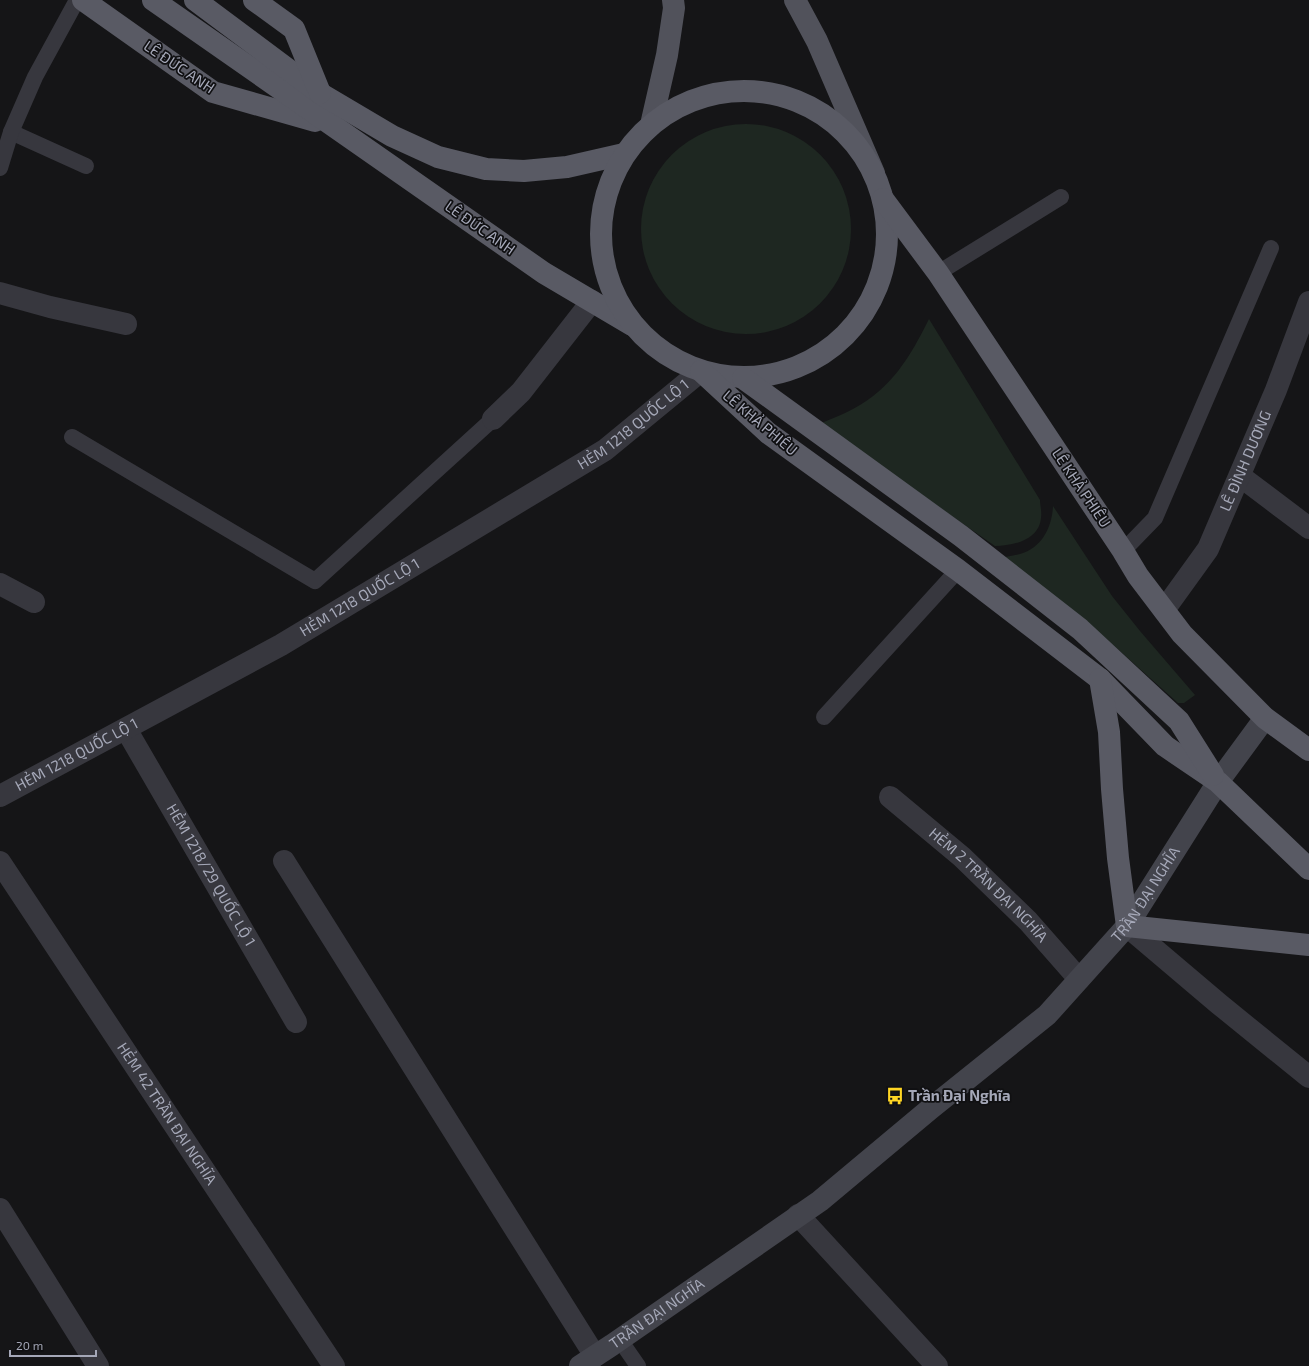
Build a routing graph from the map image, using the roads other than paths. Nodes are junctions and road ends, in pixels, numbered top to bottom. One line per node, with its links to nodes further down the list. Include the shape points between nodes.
1 (77, 0): 11 (lane, via 35,76)
2 (83, 0): 10 (highway, LÊ ĐỨC ANH, via 213,92)
3 (153, 0): 10 (highway, LÊ ĐỨC ANH)
4 (195, 0): 8 (highway)
5 (254, 0): 8 (highway, via 294,29)
6 (673, 0): 9 (main road, via 674,8 666,55)
7 (795, 0): 15 (main road, via 818,41)
8 (321, 94): 12 (highway, via 392,136 438,157 486,169 524,171 568,167)
9 (651, 125): 12 (highway); 15 (highway, via 676,108 718,93 762,91 804,103 841,127 860,148)
10 (332, 126): 21 (highway, LÊ ĐỨC ANH, via 544,273)
11 (11, 132): 13 (lane); 14 (lane)
12 (624, 154): 24 (highway, via 608,189 601,237 610,284)
13 (86, 166)
14 (0, 168)
15 (874, 173): 17 (highway)
16 (1061, 197): 19 (lane)
17 (883, 199): 19 (highway, LÊ KHẢ PHIÊU); 26 (highway, via 887,242 878,285 857,323 825,352 786,371)
18 (1271, 248): 31 (lane, via 1155,518)
19 (938, 274): 31 (highway, LÊ KHẢ PHIÊU)
20 (0, 293): 23 (street)
21 (592, 301): 24 (highway, LÊ ĐỨC ANH); 27 (street, via 521,392)
22 (1309, 302): 29 (street, LÊ ĐÌNH DƯƠNG)
23 (126, 324)
24 (632, 325): 25 (highway, via 652,345 675,361)
25 (701, 371): 26 (highway); 32 (highway, LÊ KHẢ PHIÊU, via 768,433); 39 (street, HẺM 1218 QUỐC LỘ 1, via 604,450 281,645)
26 (744, 378): 41 (highway, LÊ KHẢ PHIÊU, via 961,536 1080,629 1179,721)
27 (493, 419): 28 (lane, via 316,581)
28 (72, 437)
29 (1240, 476): 30 (street); 35 (street, LÊ ĐÌNH DƯƠNG, via 1208,549)
30 (1309, 528)
31 (1123, 550): 35 (highway, LÊ KHẢ PHIÊU, via 1138,576)
32 (958, 570): 36 (highway, LÊ KHẢ PHIÊU); 37 (lane)
33 (0, 584): 34 (street)
34 (34, 602)
35 (1164, 610): 38 (highway, LÊ KHẢ PHIÊU, via 1182,634)
36 (1100, 678): 41 (highway, LÊ KHẢ PHIÊU, via 1165,746); 47 (highway, via 1110,732 1118,858)
37 (824, 717)
38 (1265, 718): 40 (highway, LÊ KHẢ PHIÊU); 41 (main road, TRẦN ĐẠI NGHĨA)
39 (126, 729): 42 (street, HẺM 1218 QUỐC LỘ 1); 50 (street, HẺM 1218/29 QUỐC LỘ 1)
40 (1309, 750)
41 (1218, 782): 46 (highway, LÊ KHẢ PHIÊU); 47 (main road, TRẦN ĐẠI NGHĨA)
42 (0, 796)
43 (890, 797): 49 (street, HẺM 2 TRẦN ĐẠI NGHĨA, via 962,857 1028,921)
44 (284, 861): 55 (street)
45 (0, 862): 57 (street, HẺM 42 TRẦN ĐẠI NGHĨA)
46 (1309, 869)
47 (1127, 926): 48 (highway); 49 (main road, TRẦN ĐẠI NGHĨA); 51 (street)
48 (1309, 945)
49 (1079, 979): 53 (main road, TRẦN ĐẠI NGHĨA, via 1047,1015 820,1201)
50 (296, 1022)
51 (1309, 1076)
52 (0, 1209): 56 (street)
53 (798, 1215): 54 (main road, TRẦN ĐẠI NGHĨA); 59 (street)
54 (620, 1340): 55 (main road, TRẦN ĐẠI NGHĨA); 58 (lane)
55 (588, 1361)
56 (98, 1366)
57 (334, 1366)
58 (638, 1366)
59 (937, 1366)

